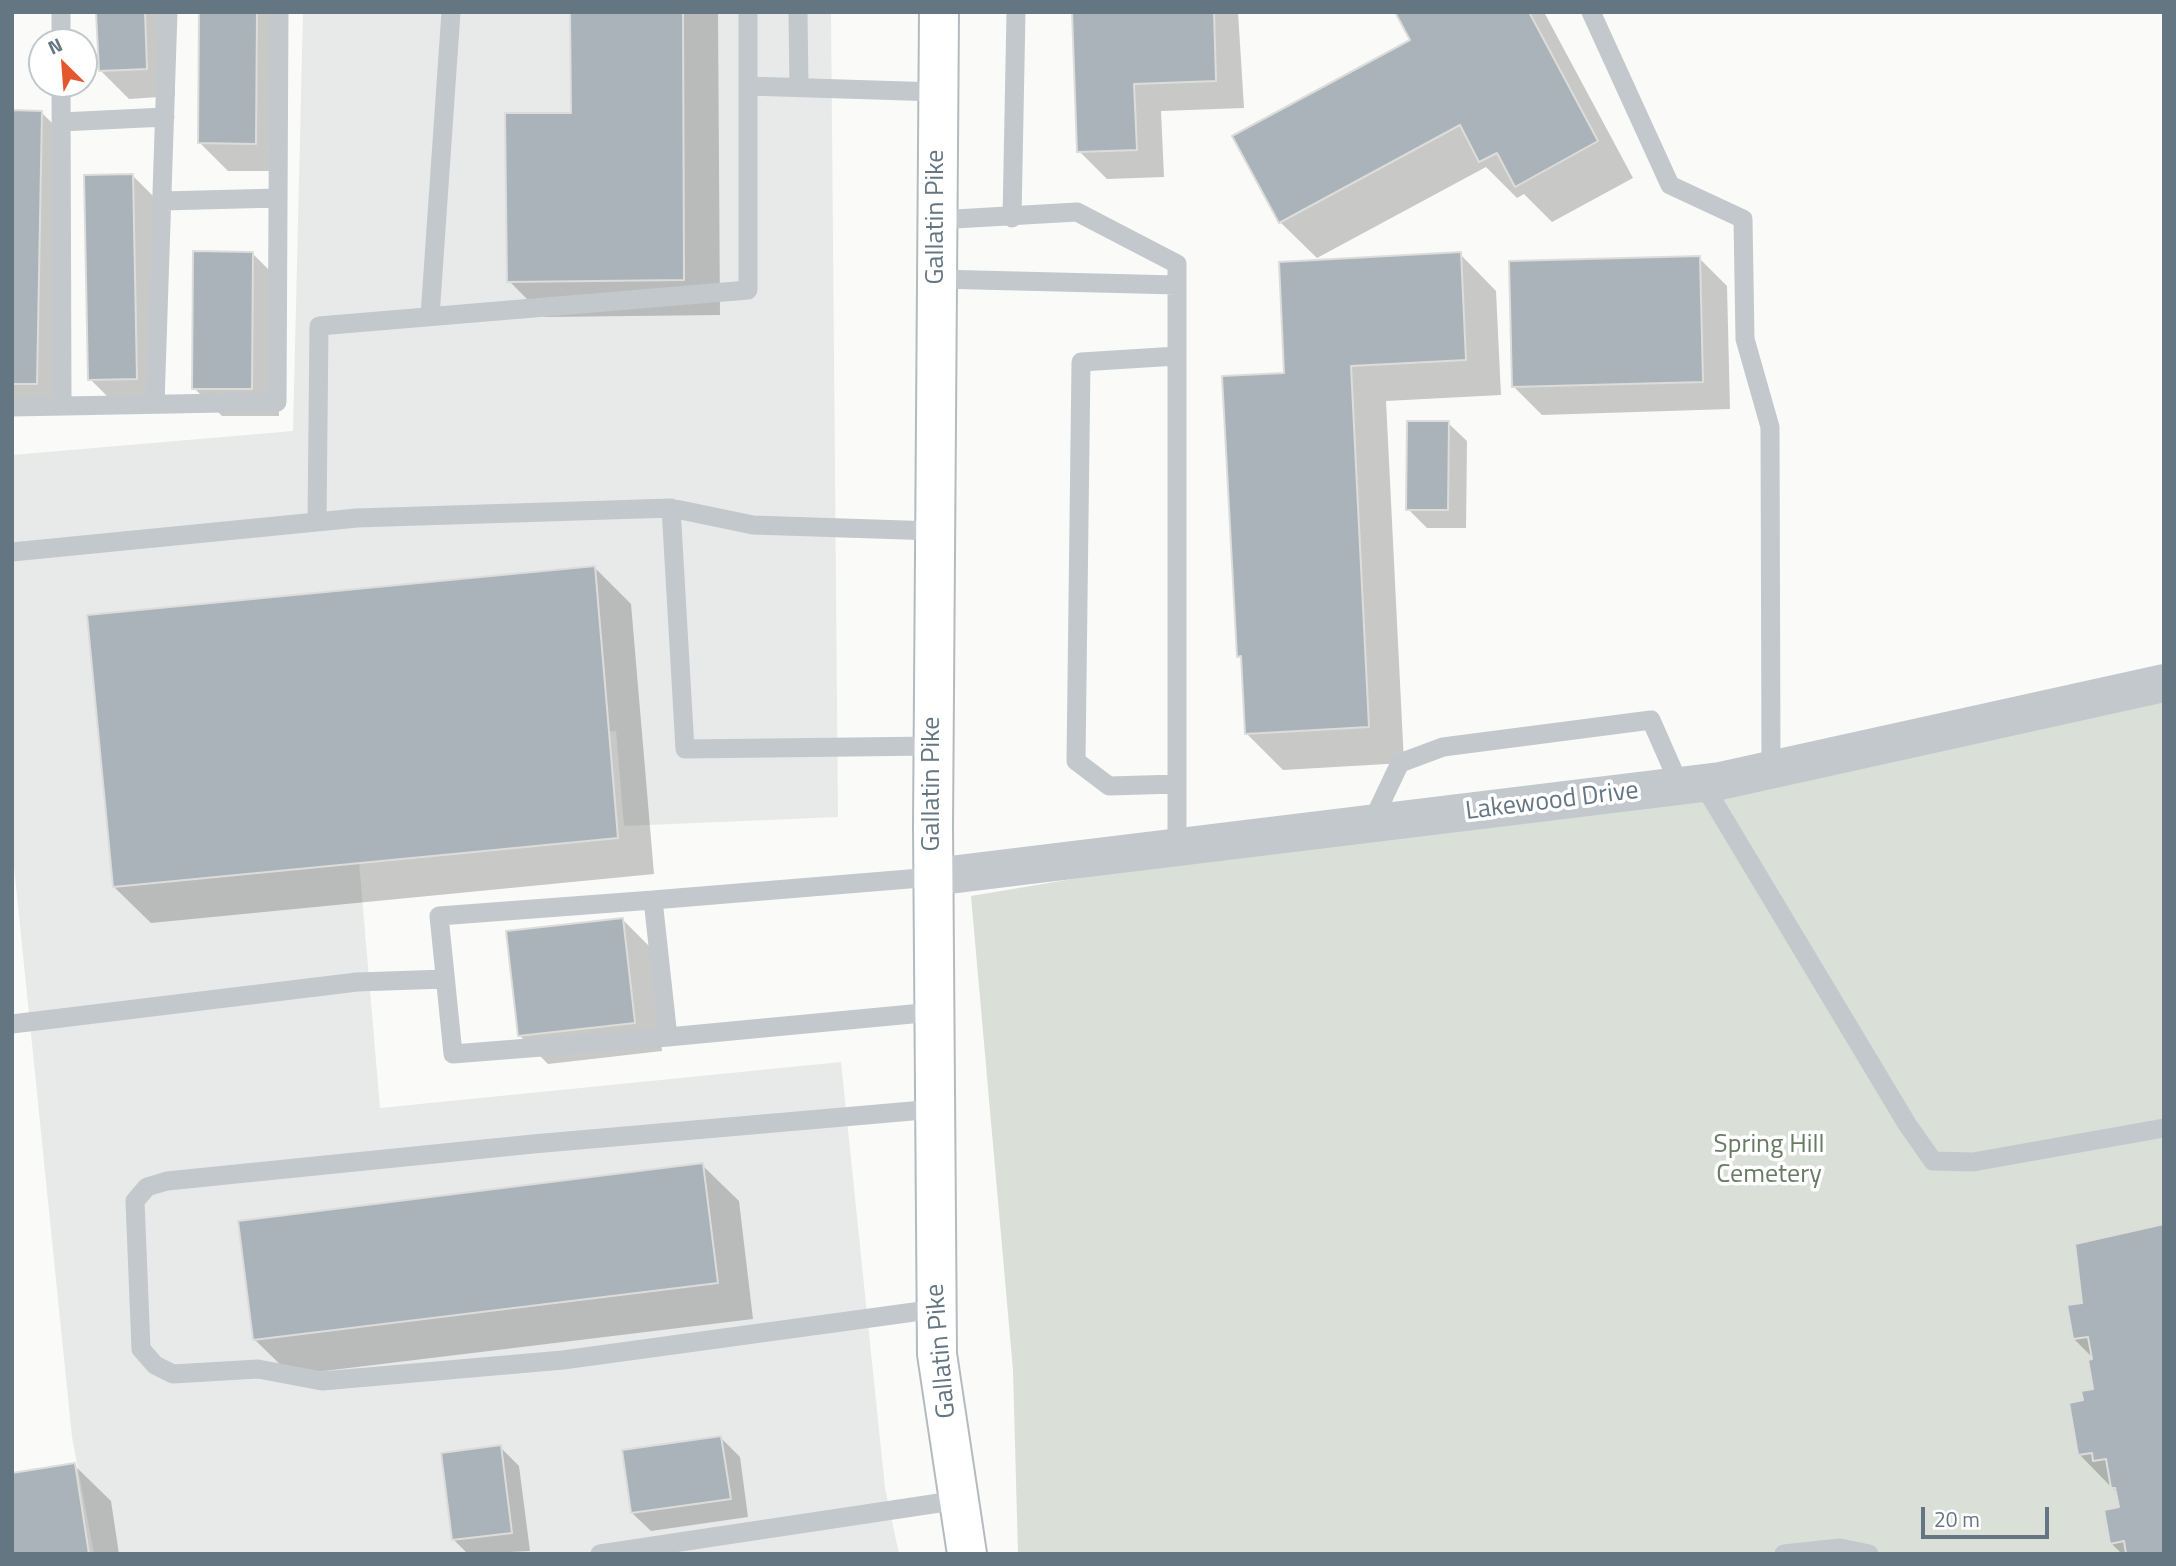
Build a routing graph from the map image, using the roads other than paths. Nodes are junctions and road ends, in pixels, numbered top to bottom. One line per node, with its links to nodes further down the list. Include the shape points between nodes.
1 (168, 12): 13 (lane)
2 (279, 12): 15 (lane)
3 (451, 12): 21 (lane)
4 (748, 12): 9 (lane)
5 (799, 12): 10 (lane)
6 (939, 12): 11 (main road, Gallatin Pike)
7 (1016, 12): 17 (lane)
8 (1591, 12): 32 (lane, via 1670,185 1743,219 1745,339 1770,427)
9 (748, 86): 10 (lane); 21 (lane, via 748,290)
10 (799, 88): 11 (lane)
11 (938, 92): 18 (main road, Gallatin Pike)
12 (61, 98): 14 (lane)
13 (165, 117): 14 (lane); 16 (lane)
14 (61, 122): 24 (lane)
15 (278, 198): 16 (lane); 23 (lane, via 277,402)
16 (163, 201): 23 (lane)
17 (1012, 218): 18 (lane); 20 (lane, via 1077,212 1177,264)
18 (937, 220): 19 (main road, Gallatin Pike)
19 (937, 279): 20 (lane); 28 (main road, Gallatin Pike)
20 (1177, 285): 22 (lane)
21 (430, 316): 27 (lane, via 319,326)
22 (1177, 356): 33 (lane); 33 (lane, via 1081,362 1076,761 1109,786)
23 (155, 404): 24 (lane)
24 (62, 406): 25 (lane)
25 (12, 407)
26 (671, 508): 27 (lane); 28 (lane, via 753,525); 31 (lane, via 685,749)
27 (317, 522): 29 (lane)
28 (935, 531): 31 (main road, Gallatin Pike)
29 (12, 552)
30 (2164, 683): 32 (street, Lakewood Drive)
31 (933, 746): 37 (main road, Gallatin Pike)
32 (1771, 769): 34 (street, Lakewood Drive)
33 (1177, 784): 36 (lane)
34 (1691, 785): 35 (street, Lakewood Drive); 35 (lane, via 1651,720 1443,747 1400,763); 44 (lane, via 1933,1161 1973,1162)
35 (1371, 824): 36 (street, Lakewood Drive)
36 (1177, 847): 37 (street, Lakewood Drive)
37 (933, 877): 38 (lane); 40 (main road, Gallatin Pike)
38 (653, 900): 39 (lane, via 439,916); 42 (lane)
39 (445, 979): 41 (lane, via 357,982); 42 (lane, via 453,1054)
40 (933, 1012): 42 (lane); 43 (main road, Gallatin Pike)
41 (12, 1024)
42 (668, 1037)
43 (935, 1109): 45 (main road, Gallatin Pike); 45 (lane, via 167,1181 147,1187 135,1201 141,1349 155,1365 173,1374 258,1369 322,1381 563,1360)
44 (2164, 1128)
45 (936, 1309): 46 (main road, Gallatin Pike, via 937,1354)
46 (959, 1500): 47 (lane); 48 (main road, Gallatin Pike)
47 (600, 1554)
48 (967, 1554)
49 (1784, 1554): 50 (lane, via 1840,1548)
50 (1869, 1554)

